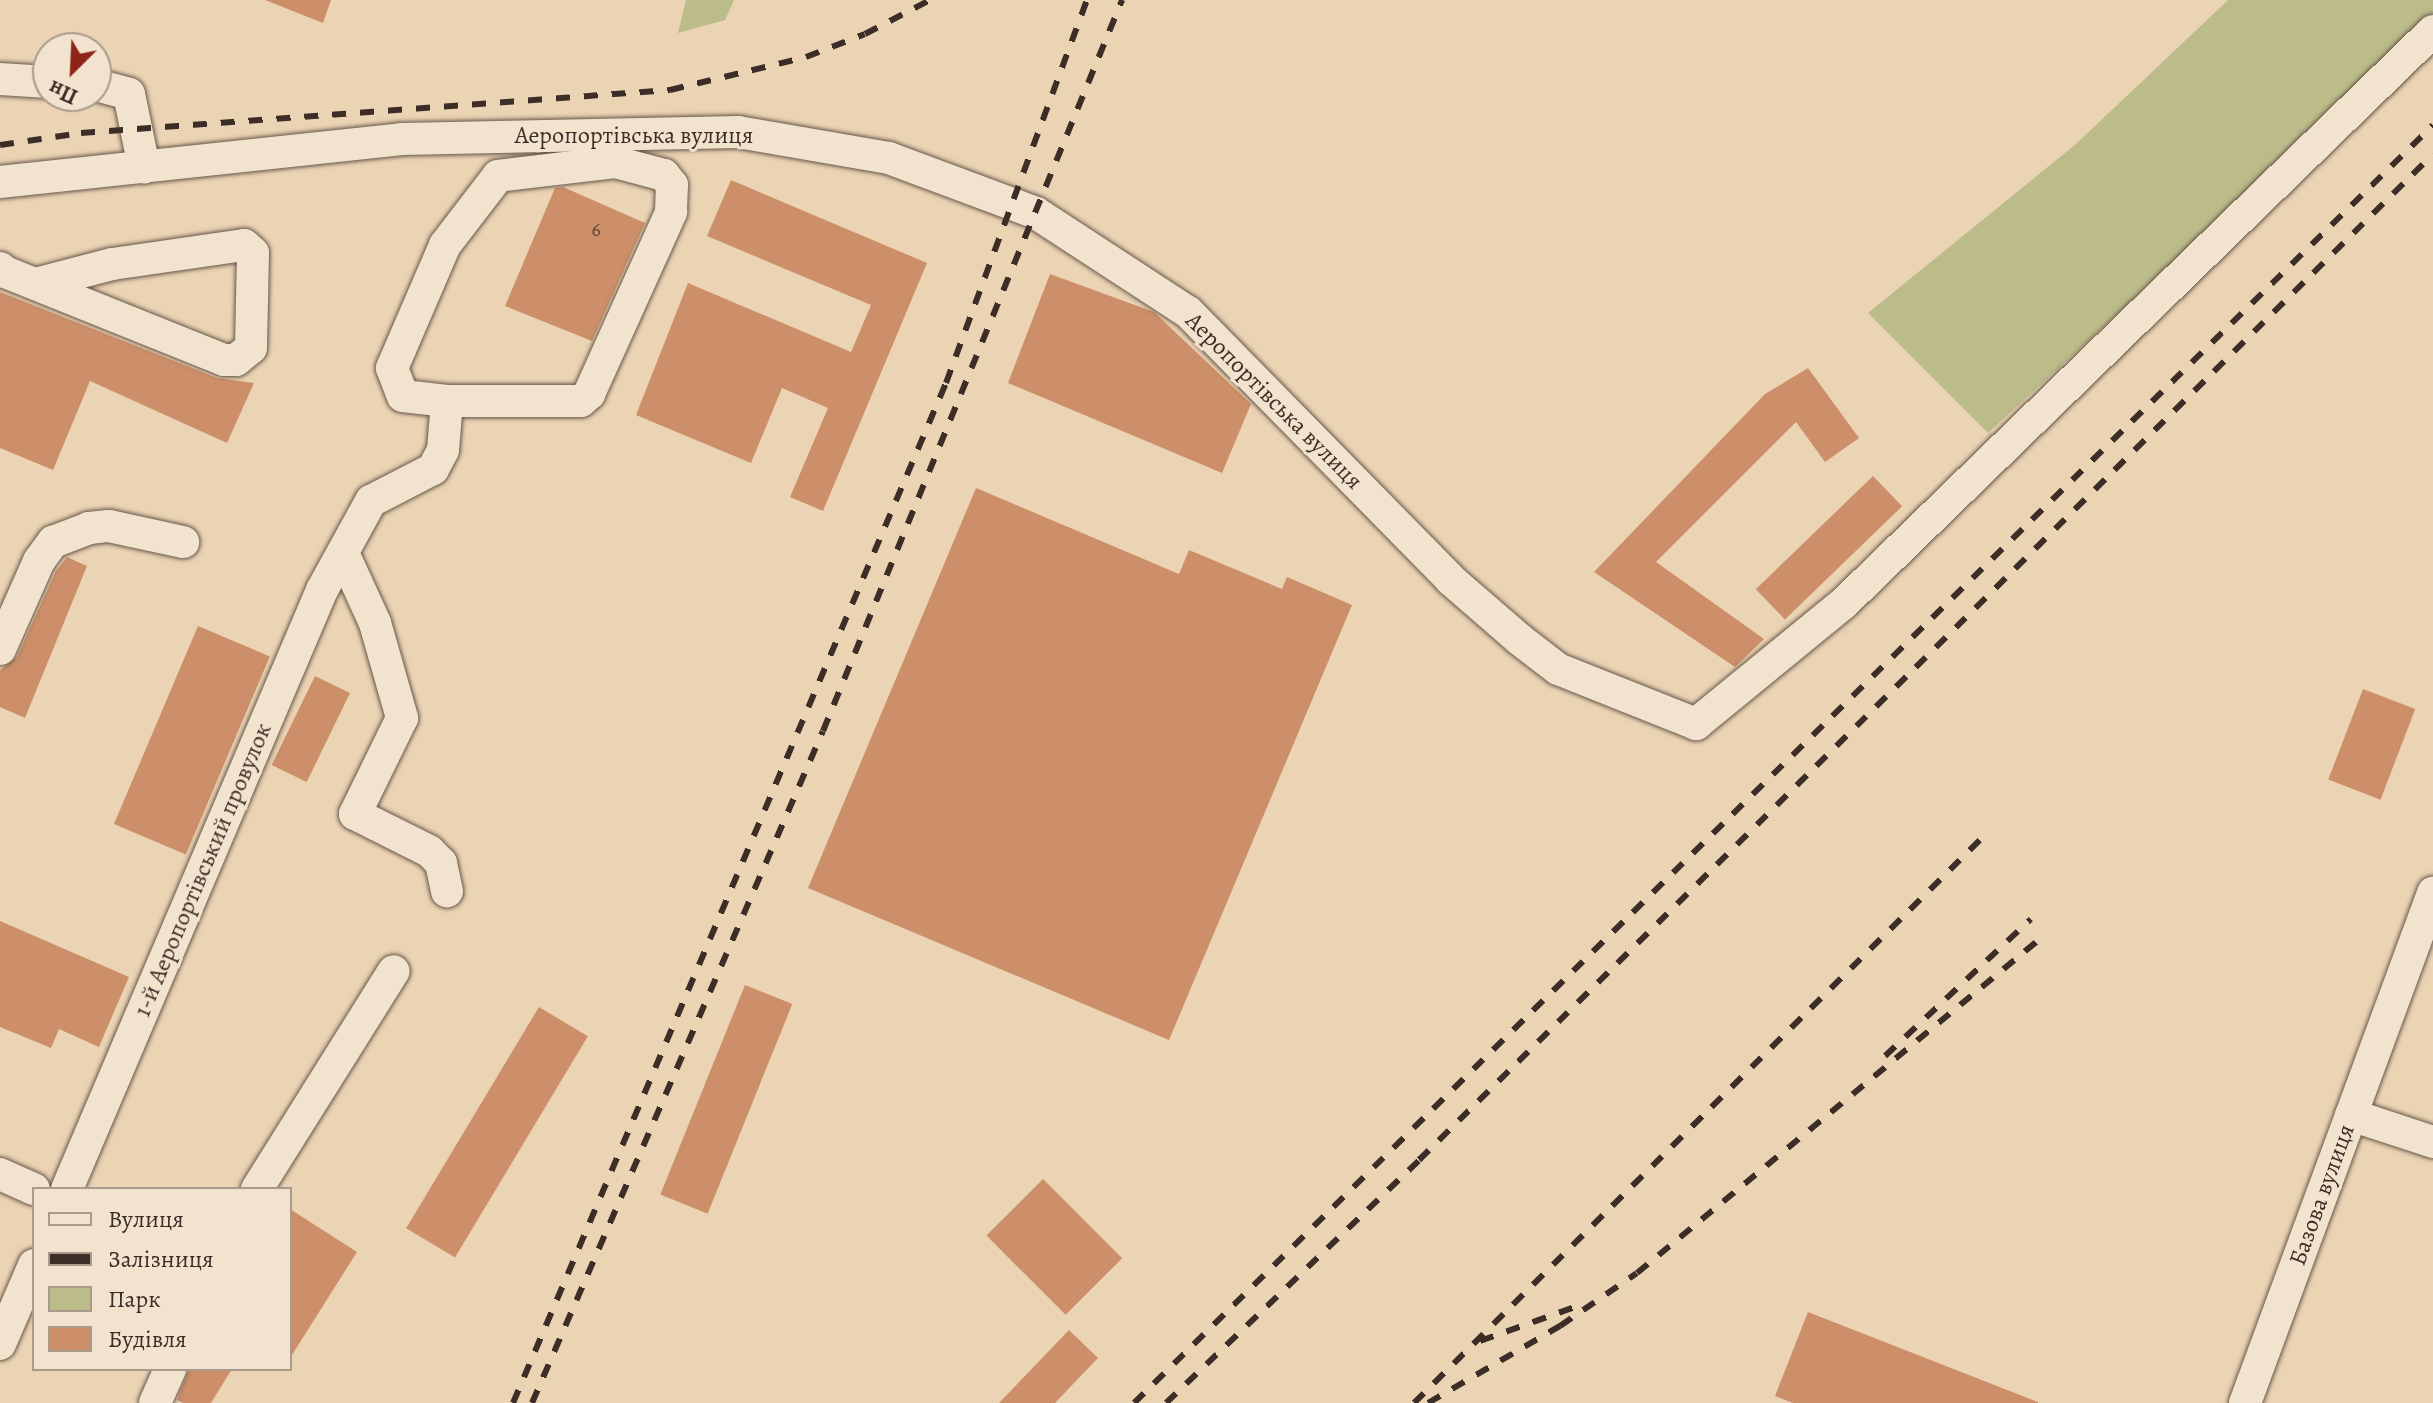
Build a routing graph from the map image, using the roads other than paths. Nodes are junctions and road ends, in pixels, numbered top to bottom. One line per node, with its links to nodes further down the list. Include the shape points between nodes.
1 (2433, 31): 5 (street, Аеропортівська вулиця, via 1844,603 1696,724 1558,669 1451,580 1188,312 1011,200 889,158 738,132 402,139)
2 (0, 79): 3 (street)
3 (32, 81)
4 (112, 89): 5 (street, via 129,94)
5 (144, 167): 6 (street, Аеропортівська вулиця)
6 (0, 182)
7 (0, 268): 8 (street)
8 (36, 284): 8 (street, via 224,360 236,360 251,348 253,253 244,245 112,264)
9 (447, 401): 9 (street, via 581,401 589,394 671,212 672,185 664,175 615,162 498,176 445,245 392,368 403,396); 11 (street, 1-й Аеропортівський провулок, via 443,450 433,469 371,501)
10 (183, 542): 12 (street, via 109,526 53,542 39,561)
11 (343, 553): 13 (street, via 375,623 402,718 355,814 429,851 441,863); 19 (street, 1-й Аеропортівський провулок, via 322,590)
12 (0, 649)
13 (447, 891)
14 (2433, 893): 16 (street, Базова вулиця)
15 (394, 971): 20 (street)
16 (2351, 1115): 17 (street); 26 (street, Базова вулиця)
17 (2433, 1142)
18 (0, 1174): 21 (street)
19 (68, 1187)
20 (258, 1187)
21 (32, 1188)
22 (32, 1270): 23 (street)
23 (0, 1344)
24 (169, 1371): 25 (street)
25 (155, 1403)
26 (2245, 1403)

